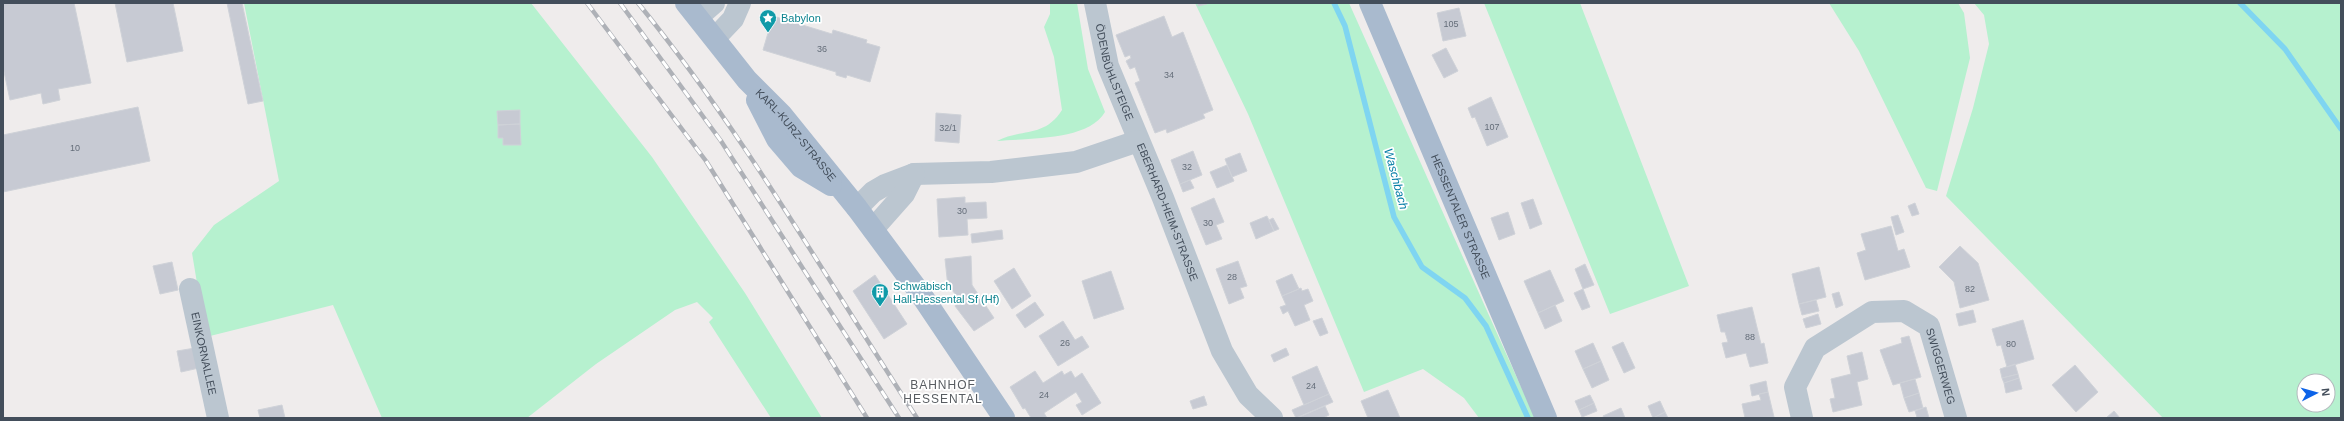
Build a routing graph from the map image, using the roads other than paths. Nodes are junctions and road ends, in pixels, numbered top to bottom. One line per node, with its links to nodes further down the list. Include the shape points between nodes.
1 (714, 3): 5 (street, KARL-KURZ-STRASSE)
2 (740, 3): 6 (street, via 733,19)
3 (1095, 3): 7 (street, ÖDENBÜHLSTEIGE, via 1108,66)
4 (1369, 7): 15 (main road, HESSENTALER STRASSE)
5 (692, 10): 6 (main road, KARL-KURZ-STRASSE)
6 (715, 38): 9 (main road, KARL-KURZ-STRASSE, via 747,80 781,114)
7 (1138, 141): 8 (street, EBERHARD-HEIM-STRASSE, via 1076,162 991,172); 14 (street, EBERHARD-HEIM-STRASSE, via 1222,351 1248,396)
8 (914, 174): 9 (street, EBERHARD-HEIM-STRASSE); 10 (street, via 904,194)
9 (850, 200): 10 (main road, KARL-KURZ-STRASSE)
10 (873, 229): 13 (main road, KARL-KURZ-STRASSE, via 920,293)
11 (190, 288): 12 (street, EINKORNALLEE)
12 (218, 418)
13 (1004, 418)
14 (1272, 418)
15 (1546, 418)
16 (1802, 418): 17 (street, SWIGGERWEG, via 1795,387 1815,348 1872,312 1904,311 1929,326)
17 (1956, 418)

